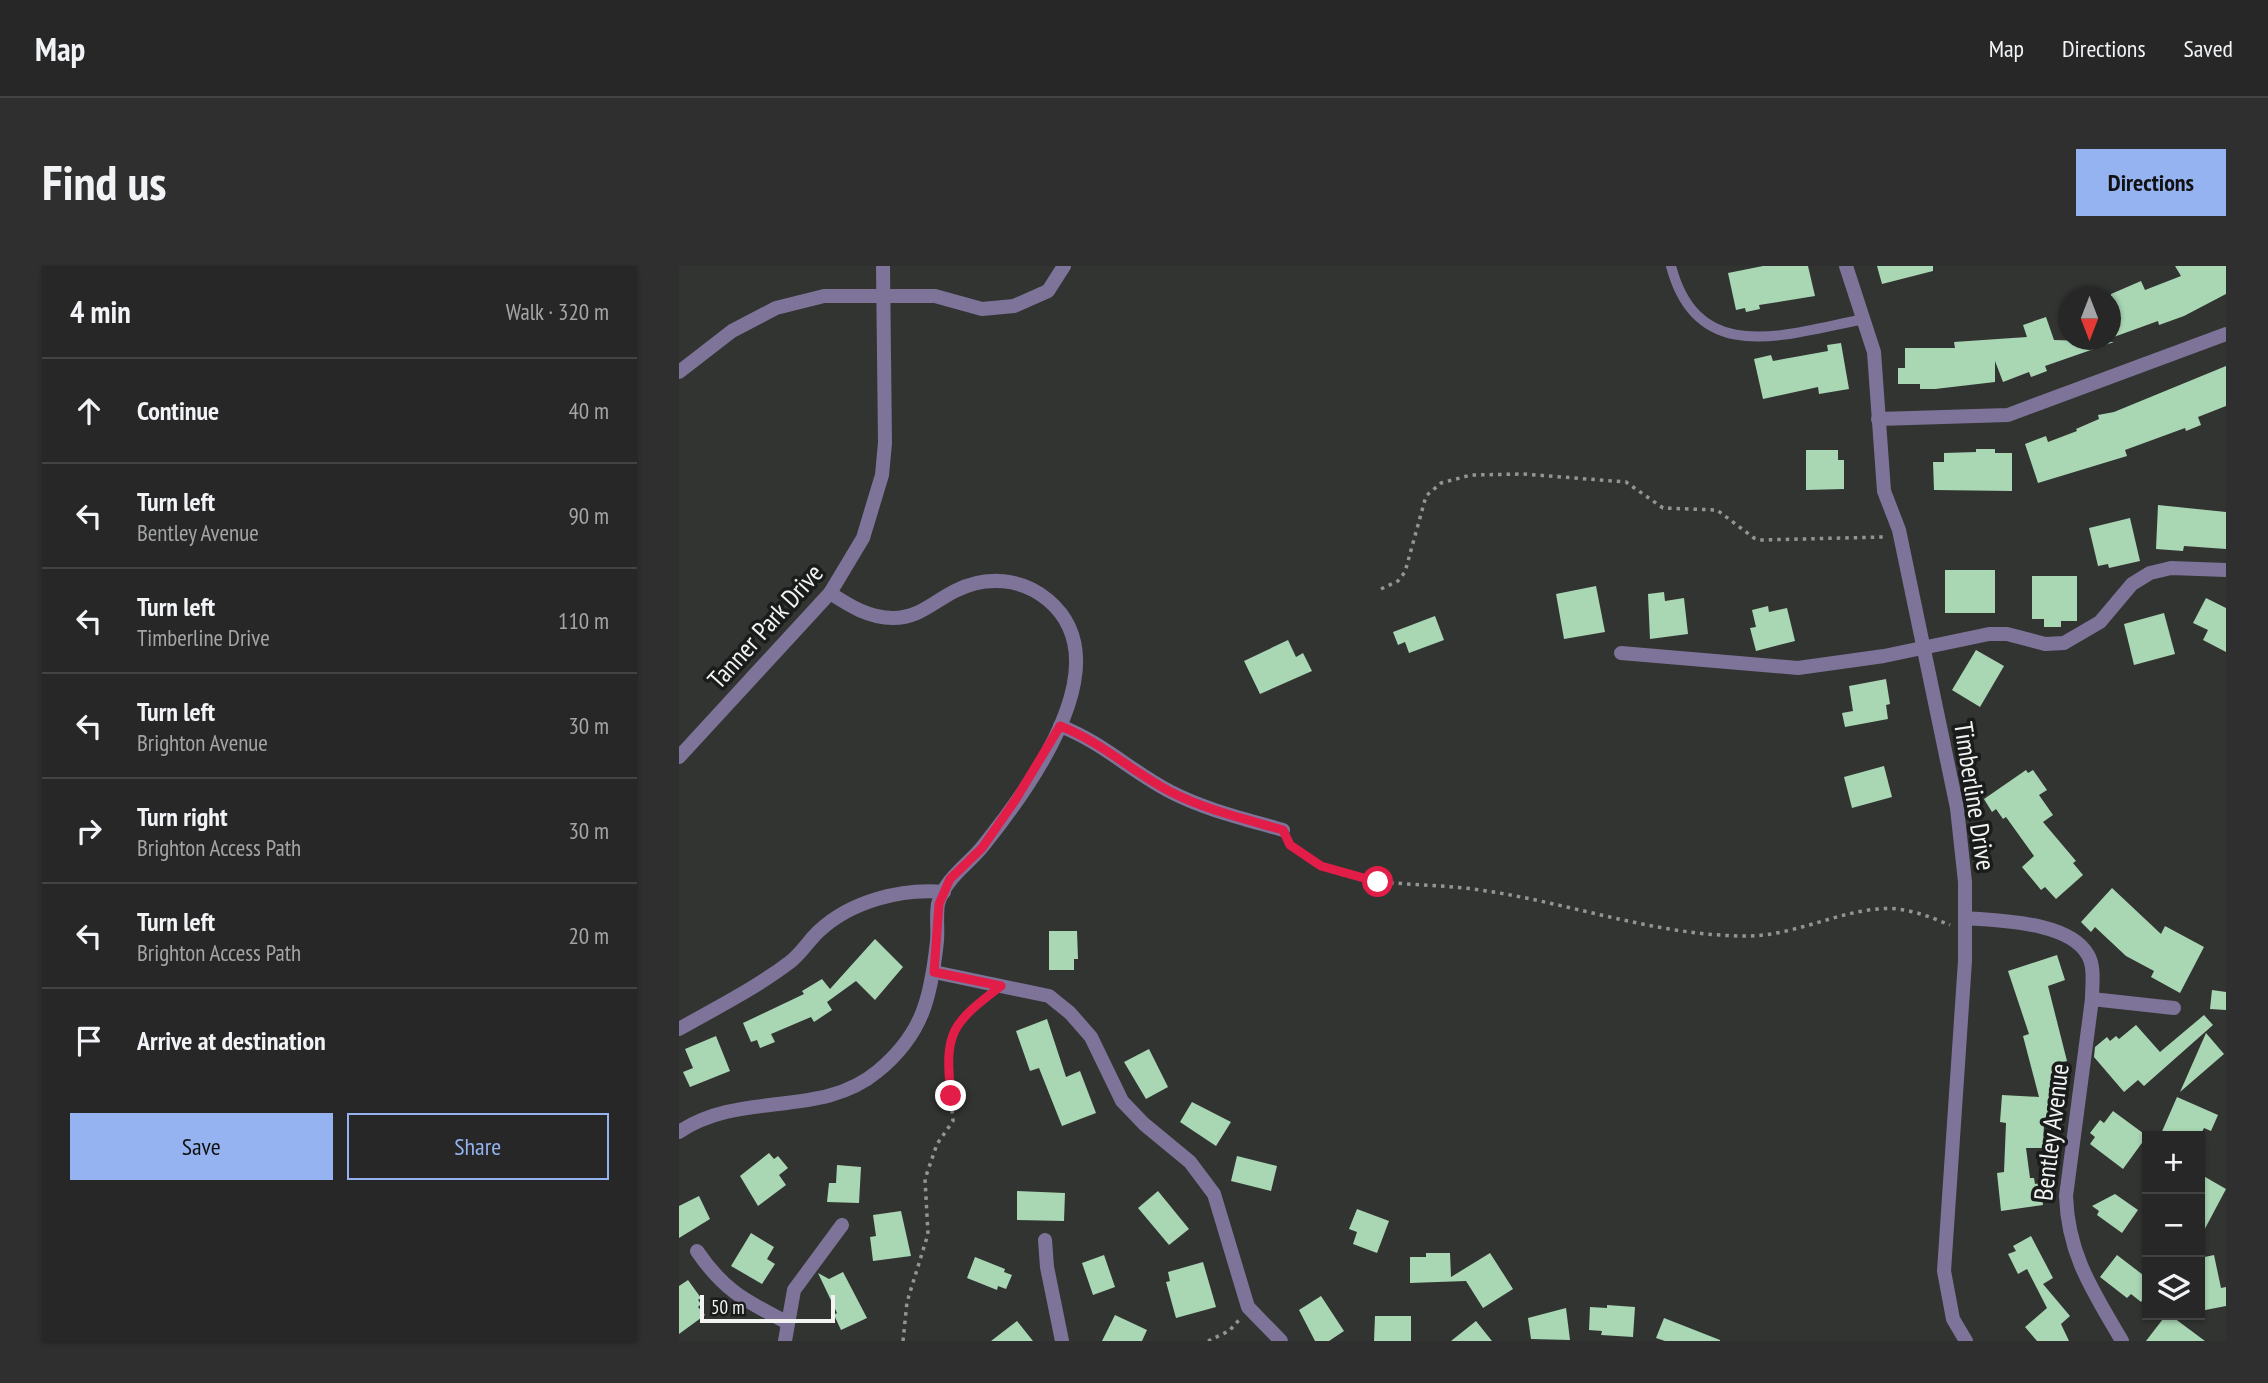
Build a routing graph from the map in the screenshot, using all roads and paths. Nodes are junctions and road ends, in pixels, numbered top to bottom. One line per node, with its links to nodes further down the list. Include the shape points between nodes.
1 (883, 266): 5 (street, Tanner Park Drive)
2 (1064, 266): 5 (street, via 1048,291 1014,306 982,309 935,296)
3 (1671, 266): 6 (lane, via 1677,290 1693,314 1735,337 1763,338)
4 (1846, 266): 6 (street, Timberline Drive)
5 (883, 298): 8 (street, via 824,296 776,308 732,331); 13 (street, Tanner Park Drive, via 882,475 863,538)
6 (1865, 319): 9 (street, Timberline Drive, via 1874,352)
7 (2226, 334): 9 (street, via 2008,415)
8 (679, 372)
9 (1878, 419): 10 (street, Timberline Drive, via 1884,491)
10 (1900, 537): 12 (path, via 1760,540 1717,510 1663,508 1626,482 1471,475 1441,483 1426,496 1405,572); 14 (street, Timberline Drive)
11 (2226, 570): 14 (street, via 2171,568 2150,573 2132,584 2100,622 2064,643 1989,634)
12 (1381, 589)
13 (831, 593): 16 (street, via 854,609 895,619 931,608 972,583 1013,582 1031,588 1066,620 1078,653 1073,691); 17 (street, Tanner Park Drive)
14 (1924, 646): 15 (street, via 1798,668); 20 (street, Timberline Drive, via 1957,808)
15 (1621, 653)
16 (1060, 726): 18 (street, via 1107,748 1168,791 1200,806); 19 (street, via 982,848 950,879)
17 (679, 757)
18 (1283, 830): 20 (path, via 1290,845 1303,856 1342,875 1489,891 1663,929 1767,936 1855,913 1892,909)
19 (944, 892): 21 (street); 25 (street, via 920,890 843,912 792,961)
20 (1965, 925): 23 (street, Bentley Avenue, via 2036,926 2075,941 2088,956); 37 (street, Timberline Drive, via 1944,1271 1953,1319)
21 (934, 972): 22 (street); 26 (street, via 915,1030 875,1074 818,1099 738,1107 703,1118)
22 (1001, 986): 30 (street, via 1049,996 1070,1013 1091,1037 1122,1101 1190,1163 1214,1194); 33 (path, via 962,1018 949,1038 953,1121 937,1144 925,1179 928,1234 907,1302)
23 (2092, 999): 24 (street); 38 (street, Bentley Avenue, via 2066,1196 2067,1226 2083,1273)
24 (2174, 1008)
25 (679, 1029)
26 (679, 1132)
27 (842, 1225): 31 (street, via 797,1285)
28 (1045, 1240): 34 (street)
29 (697, 1251): 31 (street, via 729,1290)
30 (1248, 1307): 35 (path, via 1229,1331); 36 (street)
31 (788, 1323): 32 (street)
32 (785, 1341)
33 (903, 1341)
34 (1062, 1341)
35 (1207, 1341)
36 (1282, 1341)
37 (1966, 1341)
38 (2122, 1341)

